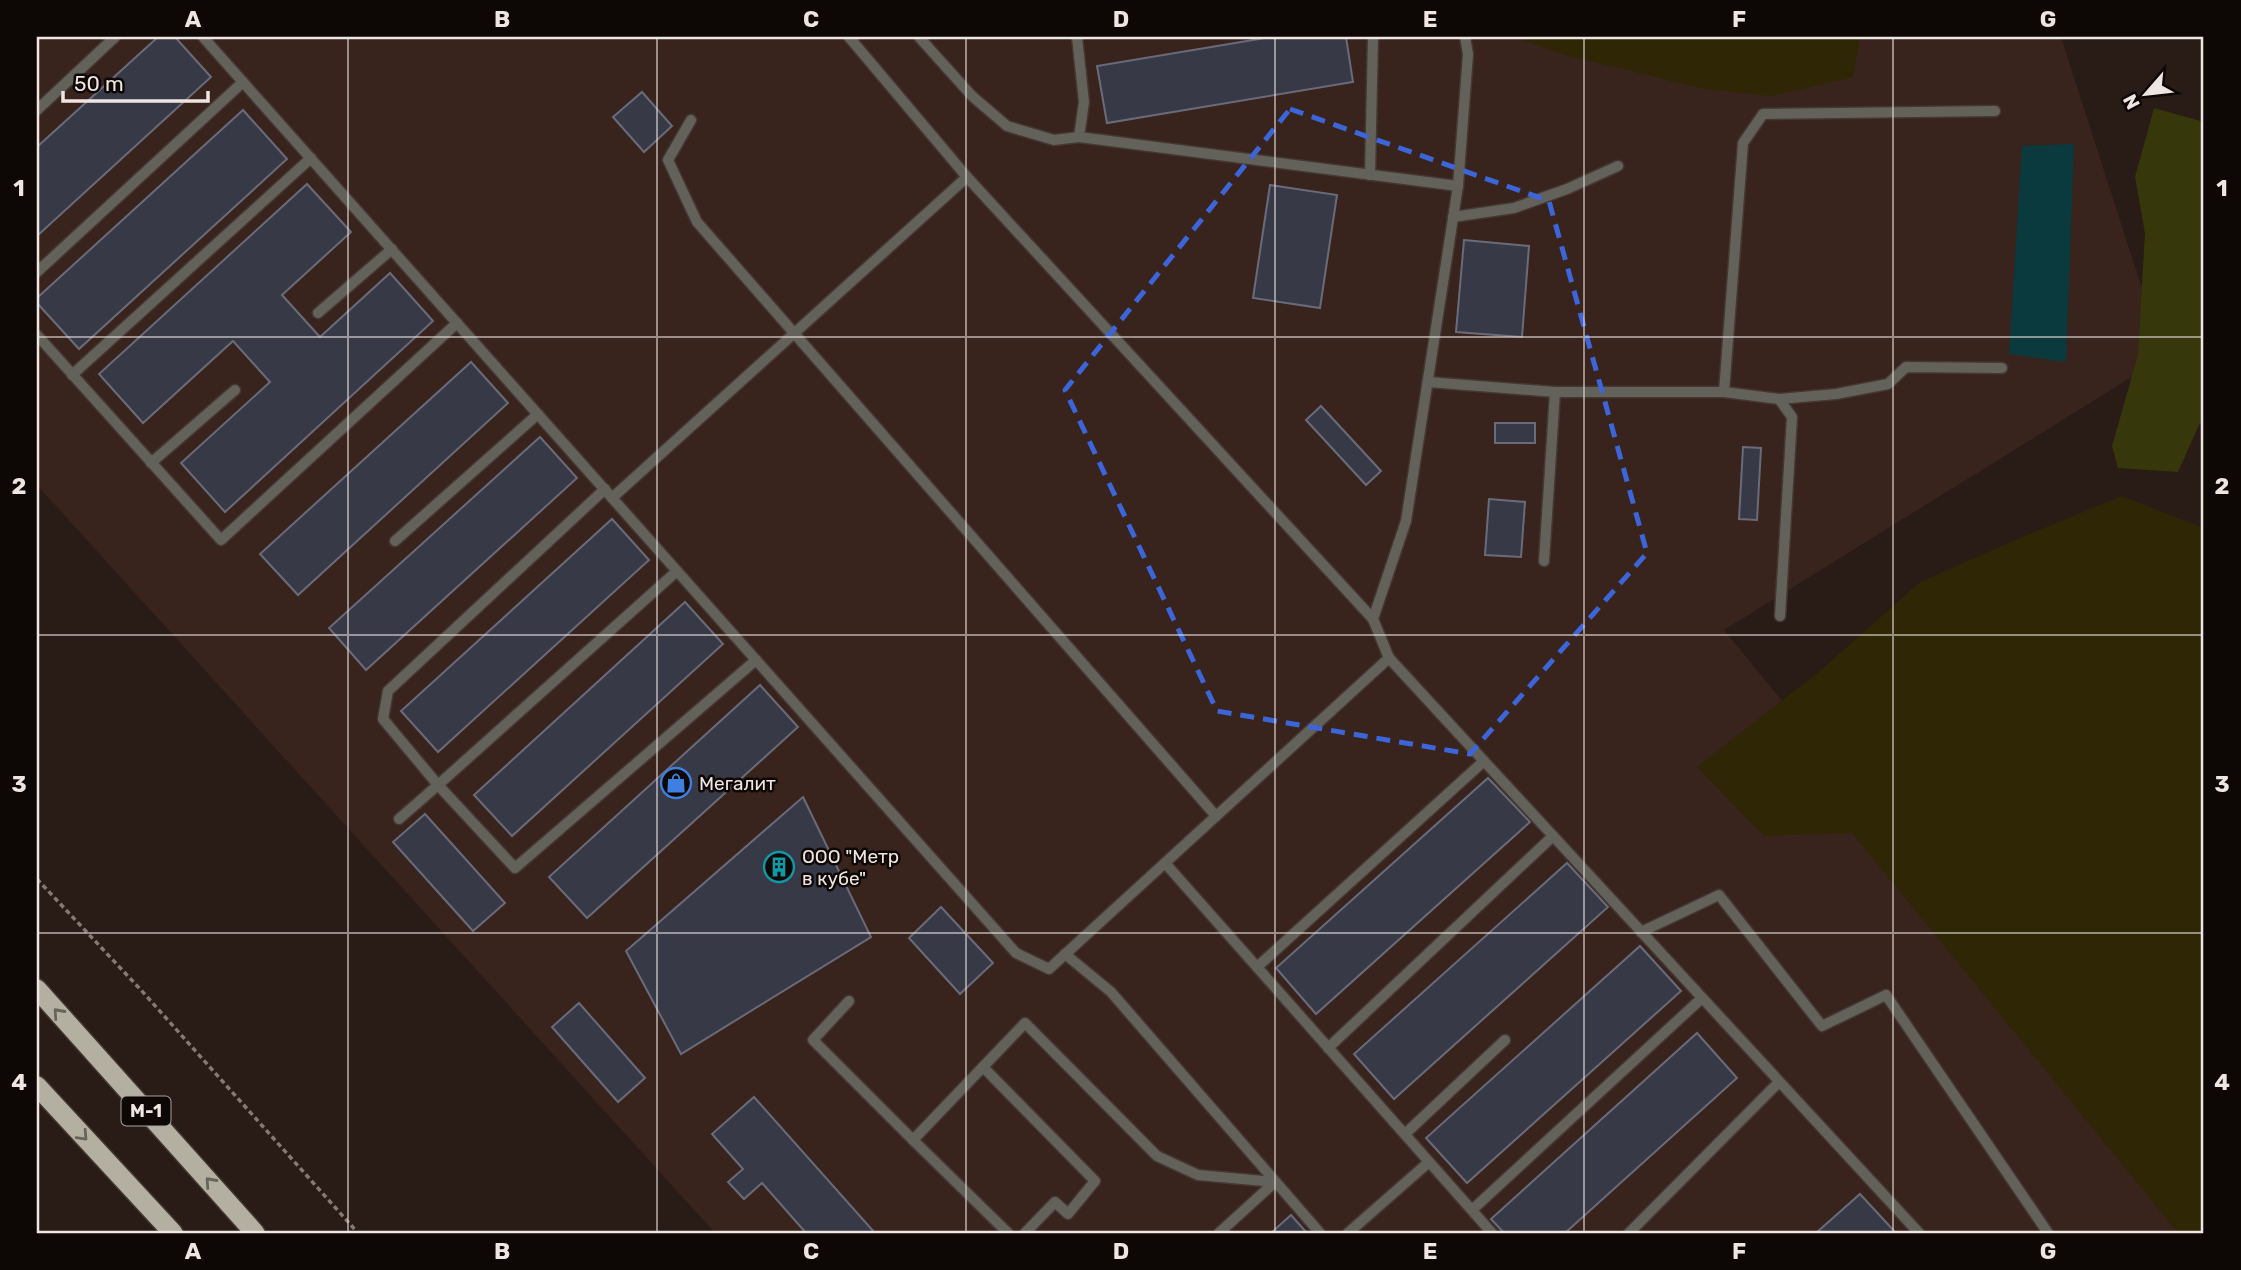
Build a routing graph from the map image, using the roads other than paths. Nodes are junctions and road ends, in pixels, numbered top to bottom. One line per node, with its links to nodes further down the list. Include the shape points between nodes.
1 (115, 37): 9 (lane)
2 (203, 37): 8 (lane)
3 (849, 37): 16 (lane)
4 (919, 37): 12 (lane, via 972,96 1007,126 1054,141)
5 (1077, 37): 12 (lane, via 1084,102)
6 (1373, 37): 15 (lane)
7 (1465, 37): 17 (lane, via 1468,54)
8 (243, 82): 13 (lane); 20 (lane)
9 (37, 110)
10 (1995, 111): 30 (lane, via 1763,114 1742,143)
11 (691, 120): 23 (lane, via 668,160 697,222)
12 (1079, 137): 15 (lane)
13 (311, 158): 19 (lane); 26 (lane)
14 (1618, 166): 18 (lane, via 1514,208)
15 (1370, 175): 17 (lane)
16 (967, 177): 23 (lane); 39 (lane)
17 (1458, 186): 18 (lane)
18 (1453, 217): 27 (lane)
19 (392, 249): 21 (lane); 22 (lane)
20 (37, 272)
21 (318, 313)
22 (457, 323): 32 (lane); 33 (lane, via 220,540)
23 (794, 333): 34 (lane); 44 (lane)
24 (37, 335): 26 (lane)
25 (2002, 368): 31 (lane, via 1906,368 1888,384)
26 (72, 375): 33 (lane)
27 (1428, 382): 29 (lane); 39 (lane, via 1406,522)
28 (234, 390): 33 (lane)
29 (1555, 392): 30 (lane); 36 (lane)
30 (1724, 392): 31 (lane)
31 (1779, 398): 38 (lane, via 1792,417)
32 (538, 414): 34 (lane); 35 (lane)
33 (151, 463)
34 (608, 493): 37 (lane); 43 (lane, via 388,691 383,719)
35 (395, 541)
36 (1544, 561)
37 (677, 571): 41 (lane); 43 (lane)
38 (1780, 616)
39 (1373, 619): 40 (lane)
40 (1389, 658): 42 (lane); 44 (lane)
41 (756, 660): 43 (lane, via 514,868); 49 (lane, via 1016,953 1049,969)
42 (1484, 761): 46 (lane); 50 (lane)
43 (438, 785): 45 (lane)
44 (1216, 816): 47 (lane)
45 (399, 819)
46 (1553, 836): 48 (lane); 55 (lane)
47 (1165, 863): 49 (lane); 50 (lane)
48 (1641, 932): 52 (lane); 76 (lane, via 1719,895 1822,1026 1886,995)
49 (1065, 954): 62 (lane, via 1111,992)
50 (1257, 967): 55 (lane)
51 (37, 989): 67 (highway, М-1, one-way to 51)
52 (1702, 998): 57 (lane); 64 (lane)
53 (849, 1001): 60 (lane, via 813,1040)
54 (1505, 1040): 59 (lane)
55 (1328, 1048): 59 (lane)
56 (983, 1067): 60 (lane); 62 (lane, via 1025,1023 1157,1156 1198,1175); 69 (lane, via 1095,1181 1068,1213 1055,1202)
57 (1779, 1082): 74 (lane); 75 (lane)
58 (37, 1086): 63 (highway, one-way to 63)
59 (1405, 1134): 61 (lane)
60 (913, 1140): 68 (lane)
61 (1429, 1162): 64 (lane); 72 (lane)
62 (1275, 1181): 70 (lane); 71 (lane)
63 (139, 1196): 65 (lane); 66 (highway)
64 (1472, 1210): 73 (lane)
65 (158, 1233)
66 (173, 1233)
67 (255, 1233)
68 (1008, 1233)
69 (1025, 1233)
70 (1219, 1233)
71 (1320, 1233)
72 (1348, 1233)
73 (1492, 1233)
74 (1629, 1233)
75 (1919, 1233)
76 (2048, 1233)

